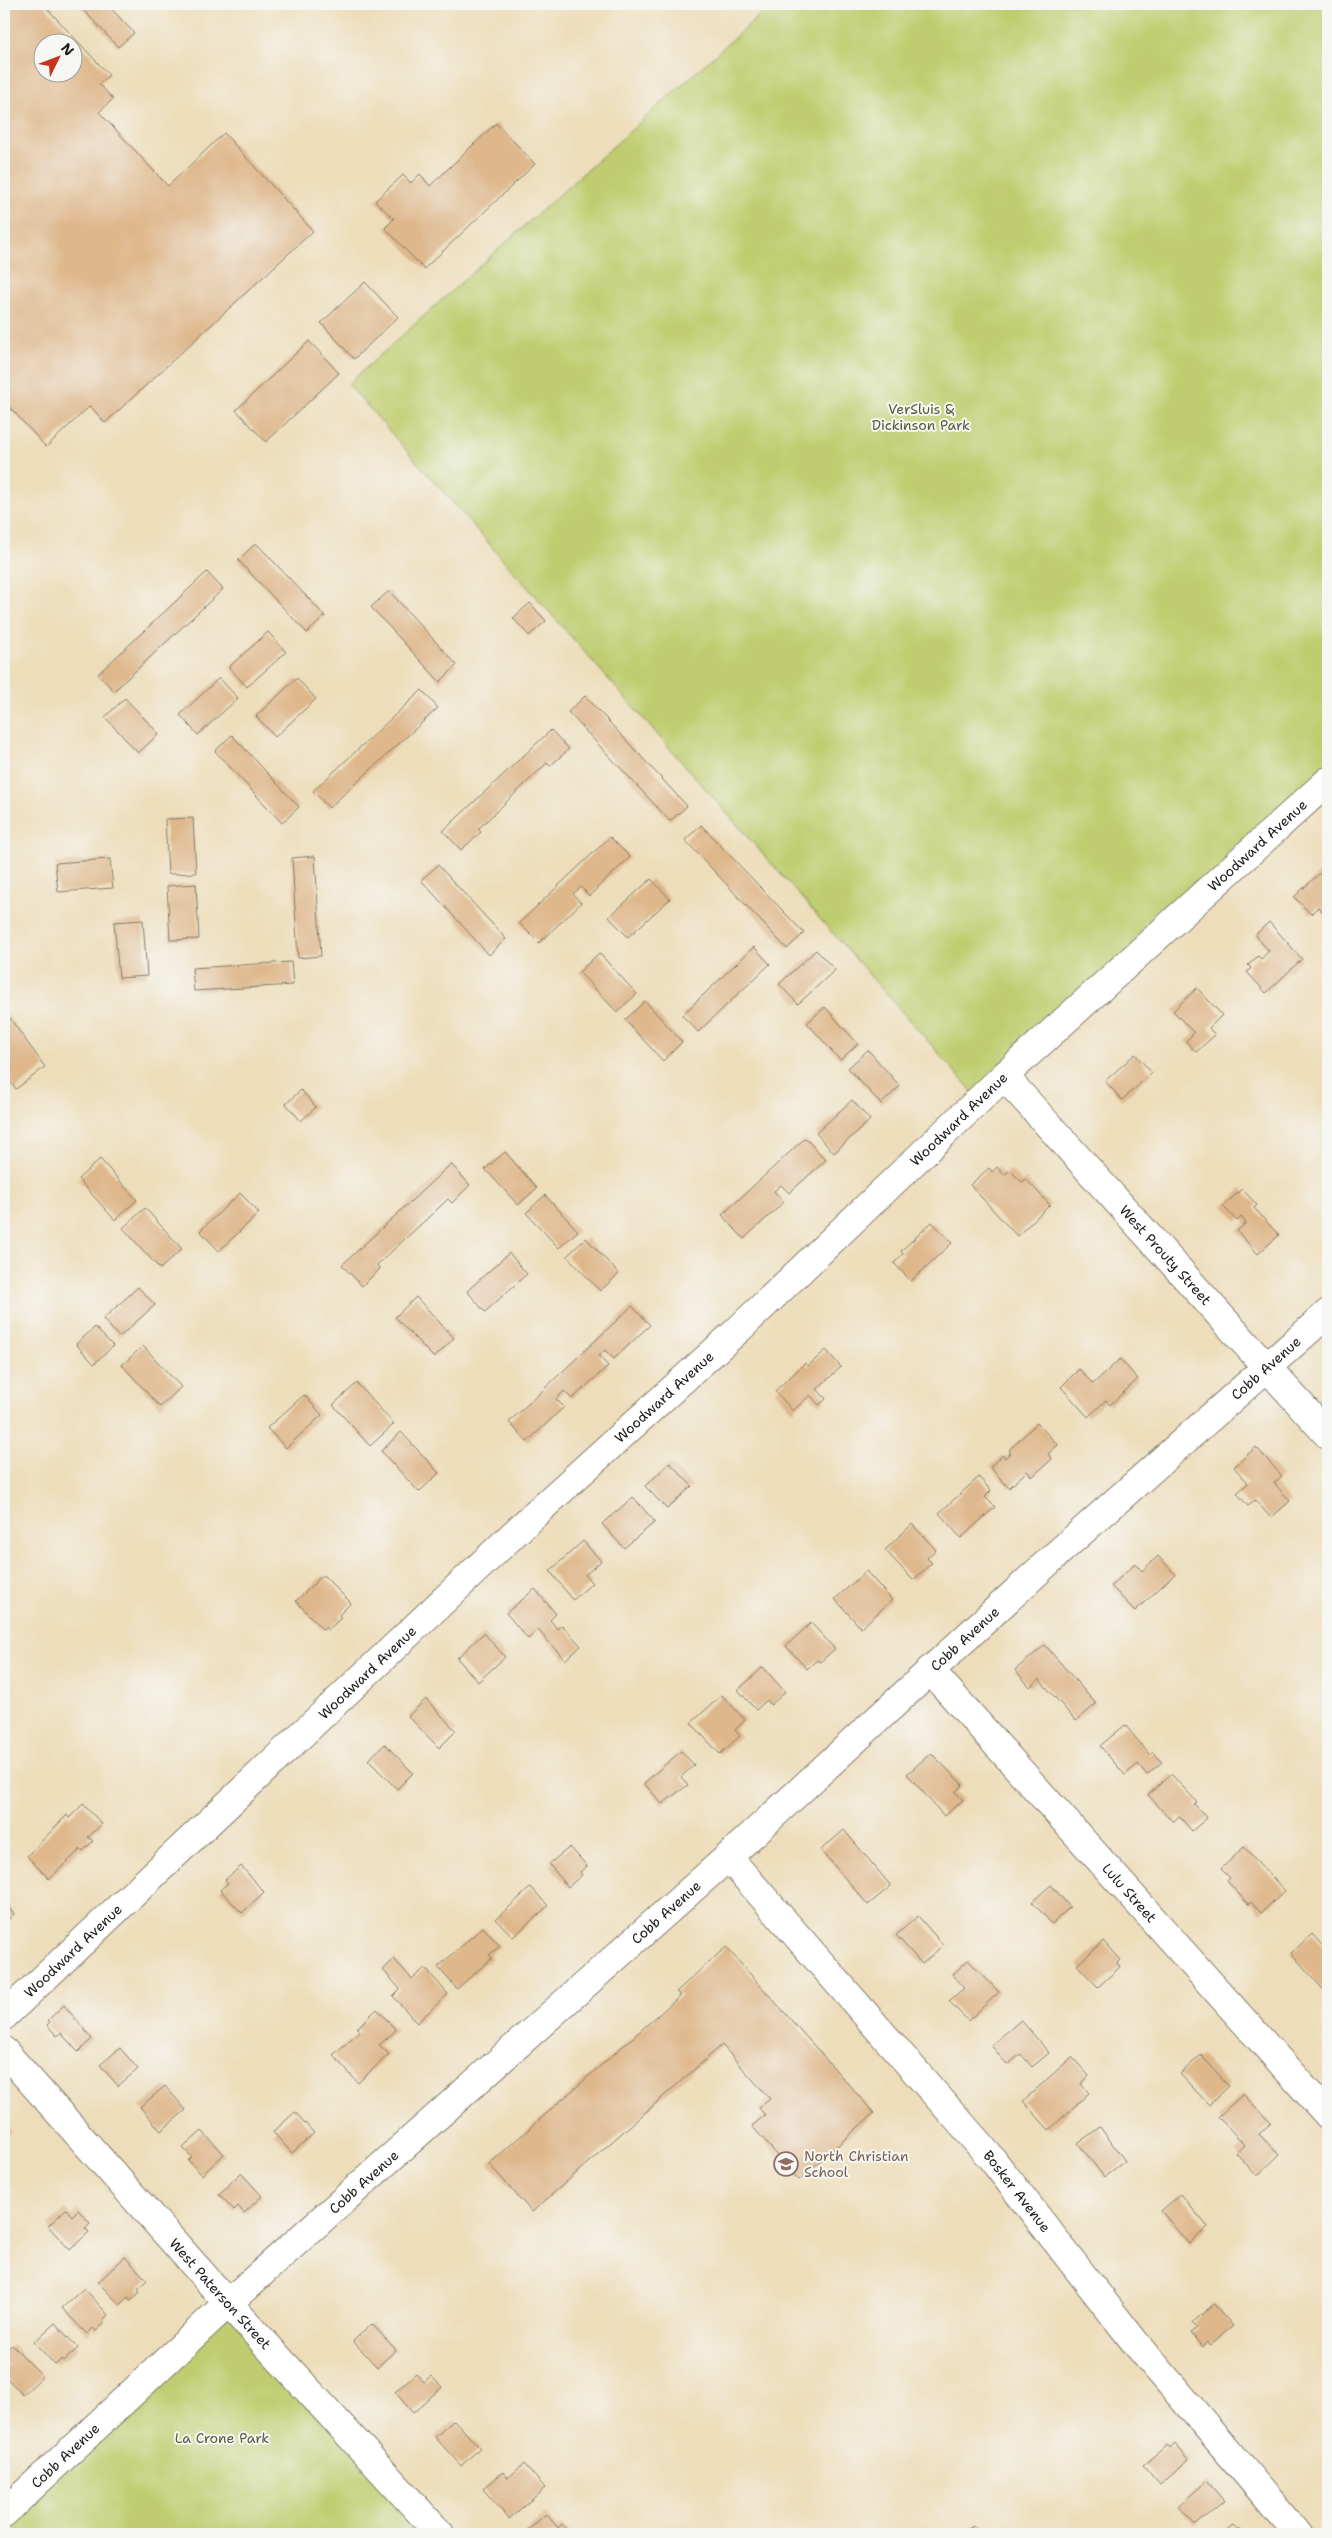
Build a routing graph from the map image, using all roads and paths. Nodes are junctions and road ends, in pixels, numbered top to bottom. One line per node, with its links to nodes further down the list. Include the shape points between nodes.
1 (1328, 781): 2 (street, Woodward Avenue)
2 (1004, 1076): 4 (street, West Prouty Street); 8 (street, Woodward Avenue)
3 (1328, 1313): 4 (street, Cobb Avenue)
4 (1267, 1368): 5 (street, West Prouty Street); 6 (street, Cobb Avenue)
5 (1328, 1435)
6 (930, 1670): 7 (street, Cobb Avenue); 10 (street, Lulu Street)
7 (728, 1857): 11 (street, Cobb Avenue); 14 (street, Bosker Avenue, via 992,2159 1134,2341)
8 (4, 2016)
9 (4, 2051): 11 (street, West Paterson Street)
10 (1328, 2116)
11 (228, 2303): 12 (street, Cobb Avenue); 13 (street, West Paterson Street)
12 (4, 2513)
13 (440, 2534)
14 (1298, 2534)

